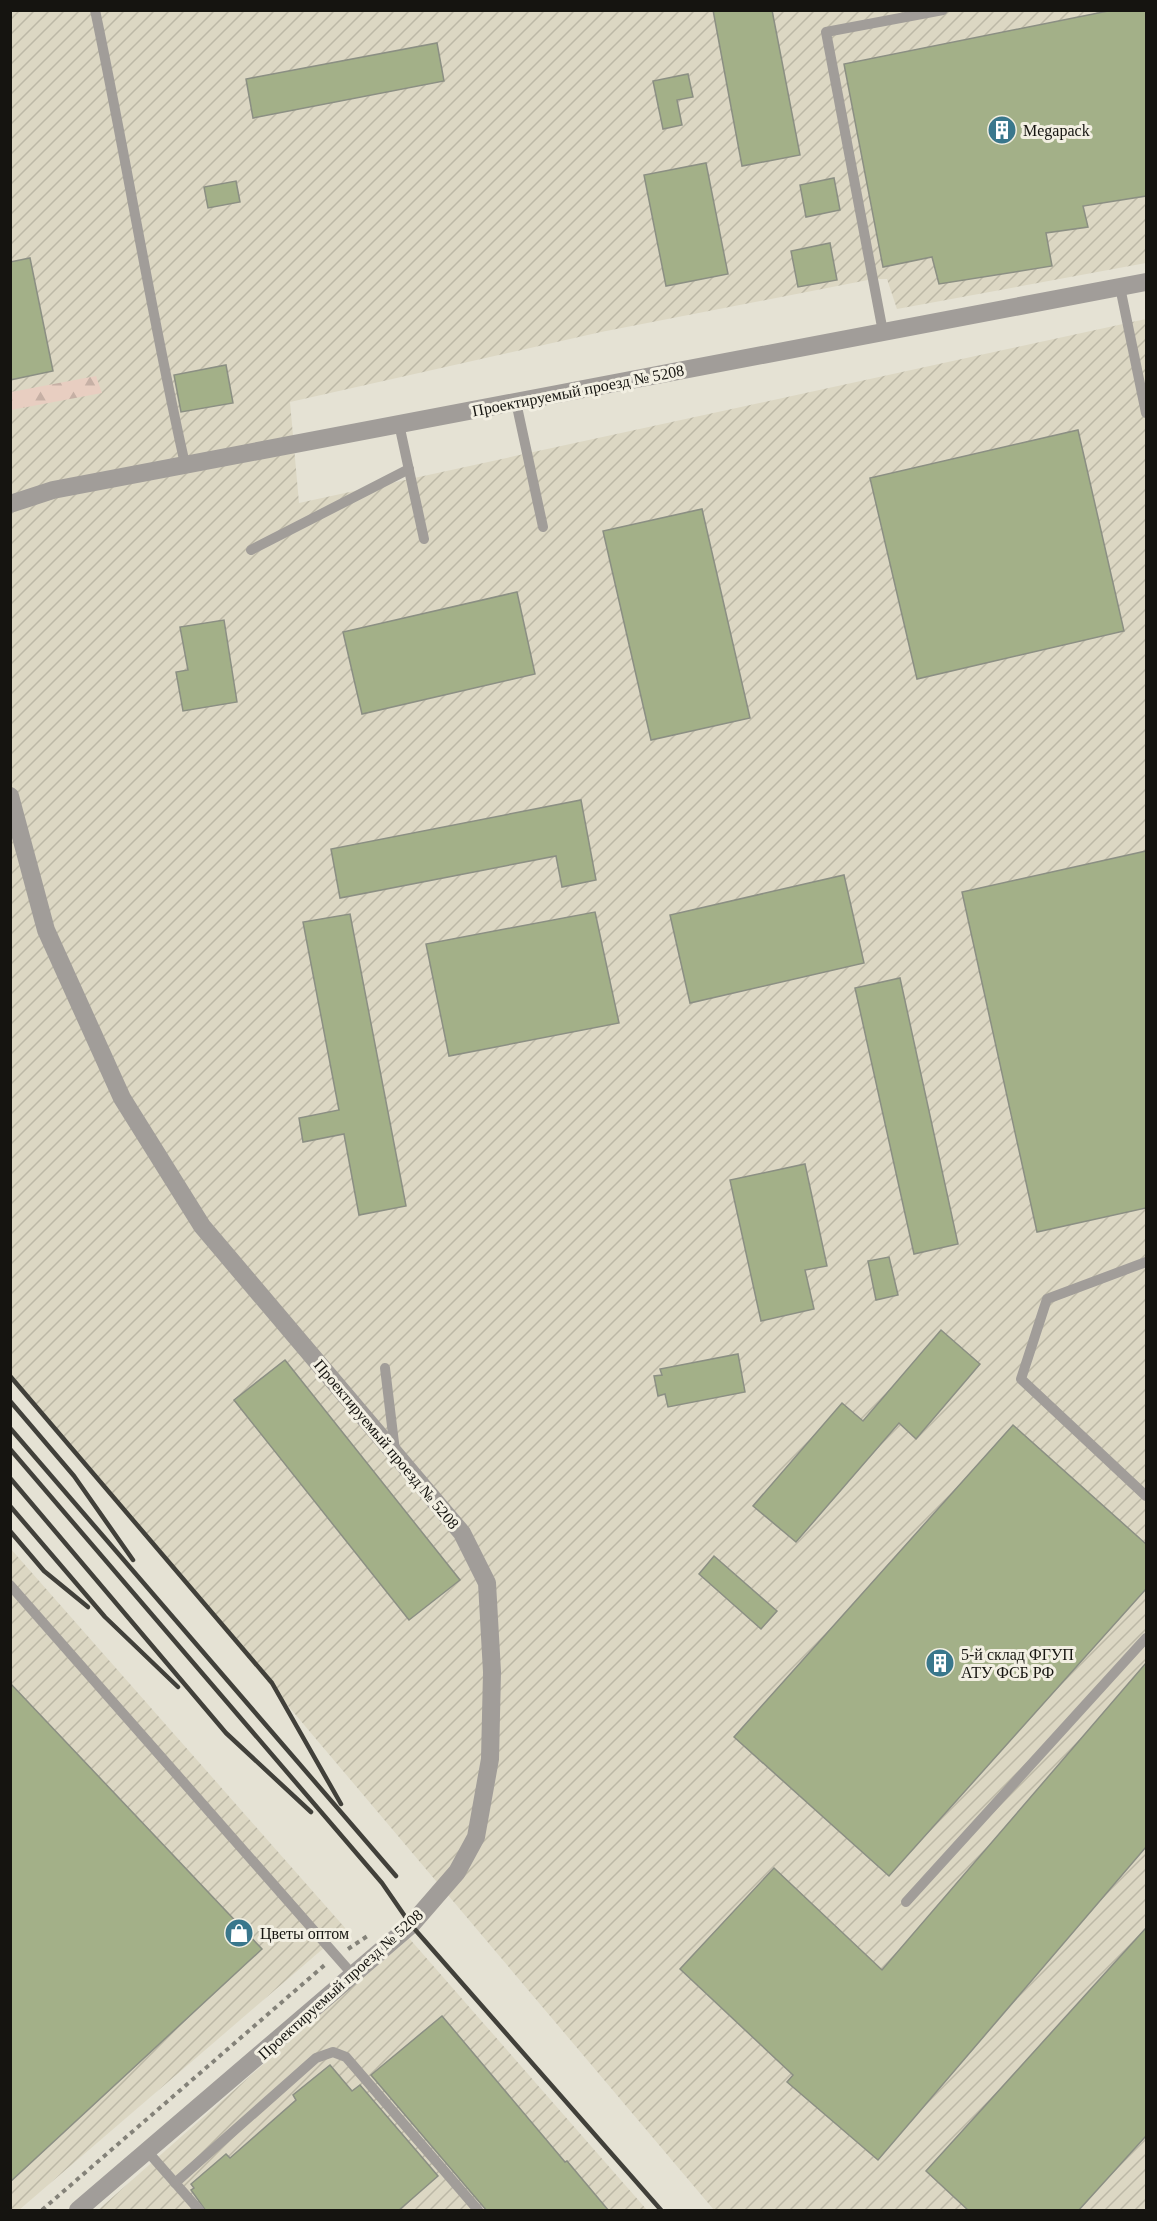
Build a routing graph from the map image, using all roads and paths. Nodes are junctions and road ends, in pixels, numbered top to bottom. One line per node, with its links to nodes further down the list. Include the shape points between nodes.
1 (95, 10): 9 (lane)
2 (943, 10): 5 (lane, via 826,32)
3 (1146, 282): 4 (street, Проектируемый проезд № 5208)
4 (1120, 287): 5 (street, Проектируемый проезд № 5208); 7 (lane)
5 (883, 332): 6 (street, Проектируемый проезд № 5208)
6 (516, 402): 8 (street, Проектируемый проезд № 5208); 12 (lane)
7 (1146, 413)
8 (399, 424): 9 (street, Проектируемый проезд № 5208); 10 (lane)
9 (185, 464): 11 (street, Проектируемый проезд № 5208, via 53,490)
10 (409, 469): 13 (lane); 14 (lane)
11 (10, 504)
12 (543, 527)
13 (424, 539)
14 (250, 550)
15 (10, 796): 18 (street, Проектируемый проезд № 5208, via 46,930 122,1098 202,1226)
16 (1146, 1262): 19 (lane, via 1047,1299 1021,1379)
17 (385, 1368): 18 (lane)
18 (395, 1454): 25 (street, Проектируемый проезд № 5208, via 462,1533 487,1583 492,1672 490,1759 476,1837 457,1872 411,1925)
19 (1146, 1496)
20 (10, 1585): 24 (lane)
21 (1146, 1638): 22 (lane)
22 (906, 1902)
23 (373, 1932): 24 (path)
24 (337, 1956): 25 (lane); 28 (path)
25 (353, 1974): 26 (street, Проектируемый проезд № 5208)
26 (147, 2152): 27 (lane); 29 (street, Проектируемый проезд № 5208)
27 (175, 2183): 30 (lane); 31 (lane, via 316,2058 333,2052 346,2057)
28 (42, 2211)
29 (78, 2211)
30 (199, 2211)
31 (478, 2211)

